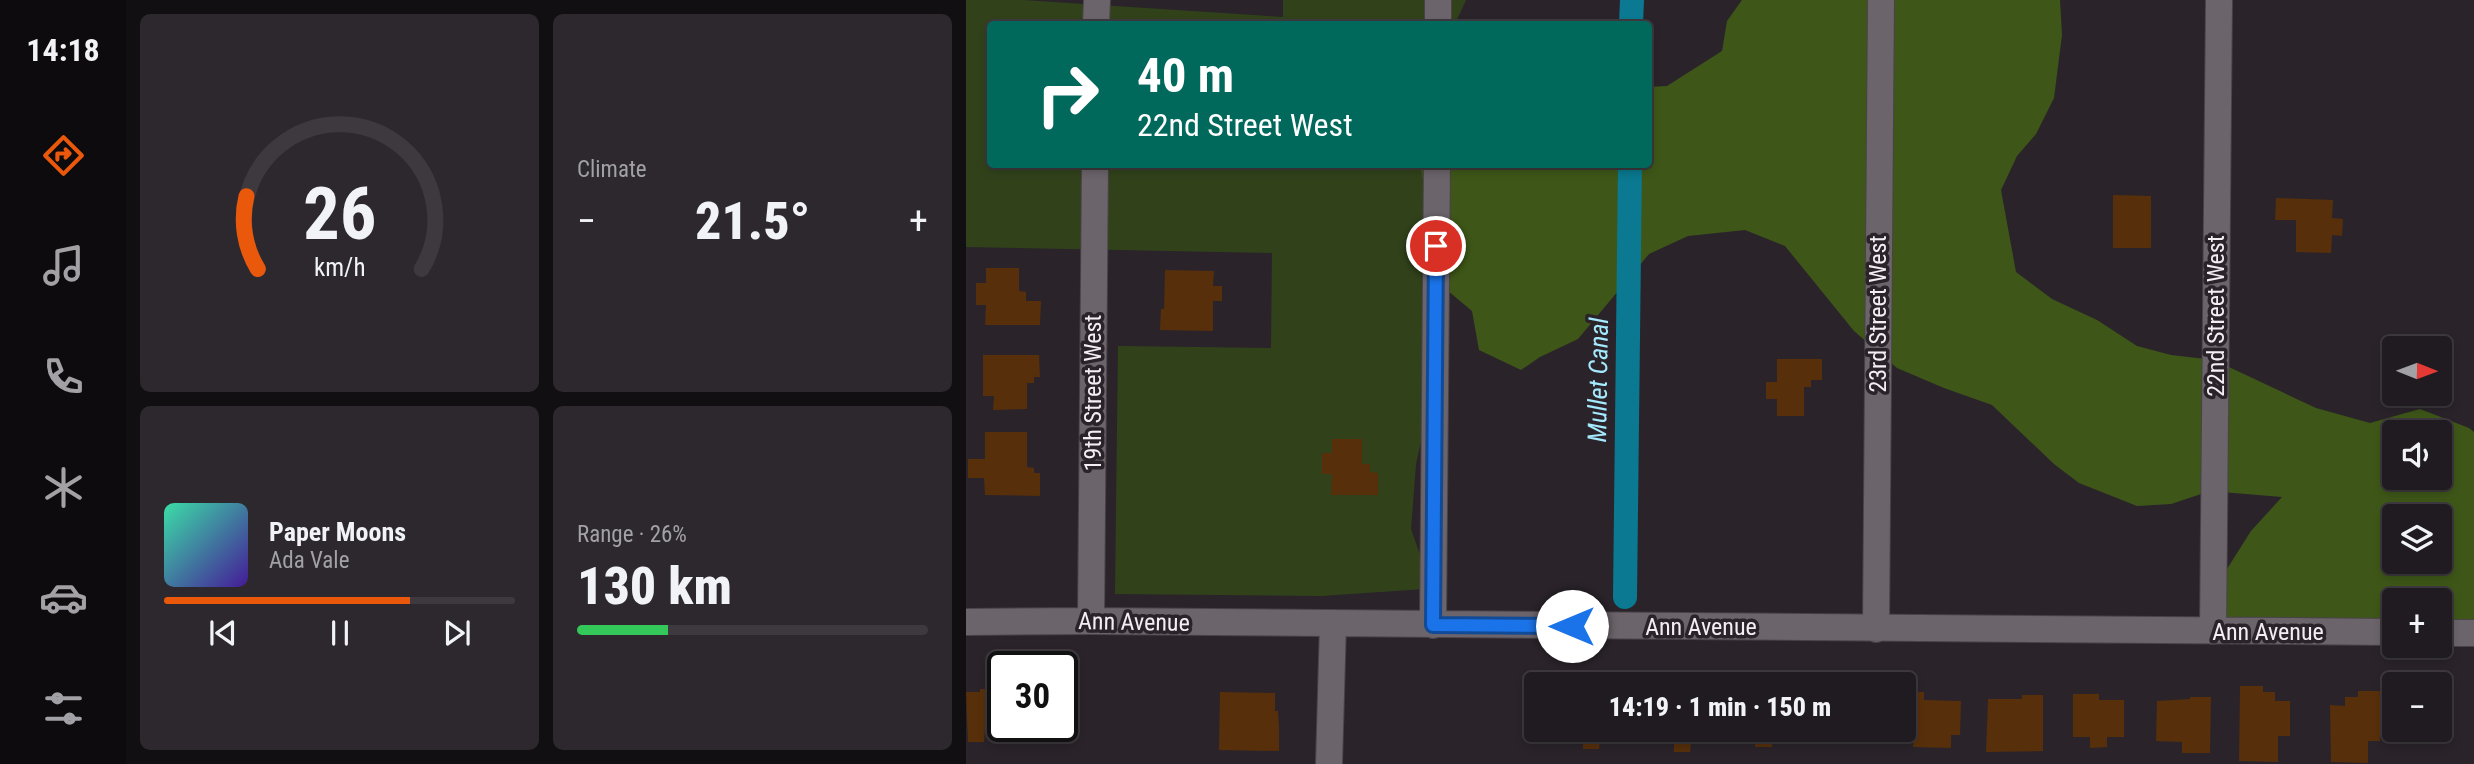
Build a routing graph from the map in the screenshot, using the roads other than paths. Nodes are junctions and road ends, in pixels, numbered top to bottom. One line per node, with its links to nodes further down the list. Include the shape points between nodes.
1 (1097, 0): 5 (street)
2 (1438, 0): 6 (street)
3 (1881, 0): 13 (street, 23rd Street West)
4 (2218, 0): 14 (street, 22nd Street West)
5 (1096, 21)
6 (1438, 21)
7 (1095, 168): 9 (street, 19th Street West)
8 (1437, 168): 12 (street)
9 (1091, 621): 10 (street, Ann Avenue); 11 (street, Ann Avenue)
10 (966, 622)
11 (1332, 623): 12 (street, Ann Avenue); 18 (street)
12 (1433, 625): 13 (street, Ann Avenue)
13 (1876, 629): 14 (street, Ann Avenue)
14 (2213, 631): 15 (street, Ann Avenue)
15 (2382, 632)
16 (2452, 633): 17 (street)
17 (2474, 633)
18 (1329, 764)

